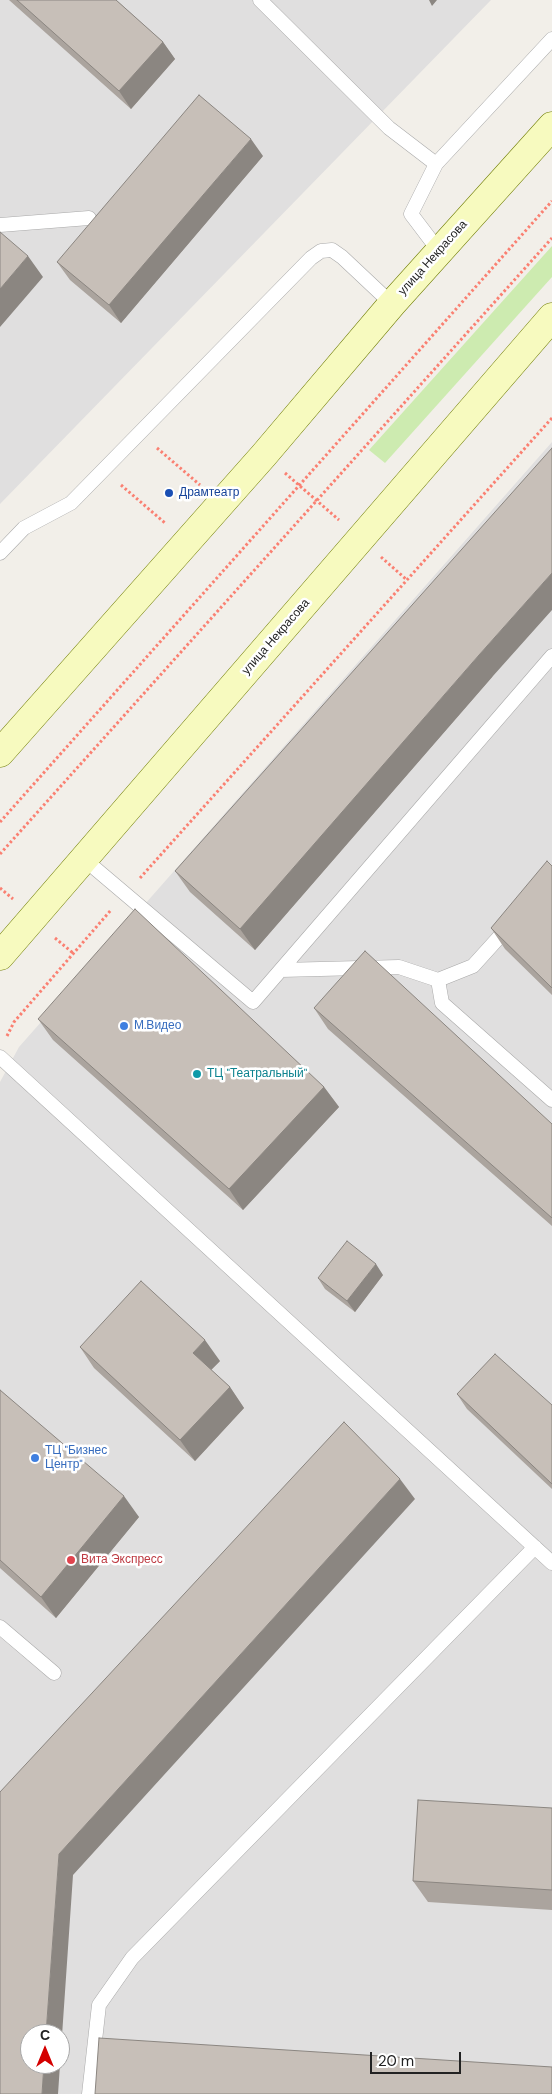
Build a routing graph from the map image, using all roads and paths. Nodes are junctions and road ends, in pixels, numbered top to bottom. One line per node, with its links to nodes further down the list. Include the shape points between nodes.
1 (260, 0): 4 (lane, via 389,128)
2 (552, 39): 4 (lane)
3 (552, 126): 9 (main road, улица Некрасова)
4 (436, 164): 9 (lane, via 411,214)
5 (552, 201): 20 (path)
6 (89, 218): 7 (lane)
7 (0, 225)
8 (552, 238): 21 (path)
9 (439, 252): 10 (main road, улица Некрасова)
10 (392, 304): 17 (lane, via 342,256 332,250 320,252 70,503 24,528); 19 (main road, улица Некрасова, via 264,455)
11 (552, 317): 22 (main road, улица Некрасова)
12 (552, 418): 24 (path)
13 (154, 445): 15 (path)
14 (118, 482): 16 (path)
15 (202, 487)
16 (168, 526)
17 (0, 552)
18 (552, 656): 30 (lane)
19 (0, 753)
20 (0, 822)
21 (0, 854)
22 (84, 859): 24 (lane); 29 (main road, улица Некрасова)
23 (0, 888): 25 (path)
24 (125, 895): 28 (path); 30 (lane, via 253,1002)
25 (14, 901)
26 (519, 916): 31 (lane, via 473,966)
27 (51, 934): 28 (path)
28 (73, 953): 32 (path, via 14,1022)
29 (0, 956)
30 (281, 970): 31 (lane, via 399,967)
31 (438, 980): 34 (lane, via 442,1003)
32 (5, 1039)
33 (0, 1057): 35 (lane)
34 (552, 1100)
35 (535, 1547): 36 (lane); 39 (lane, via 132,1958 99,2004)
36 (552, 1563)
37 (0, 1627): 38 (lane)
38 (54, 1673)
39 (89, 2094)

